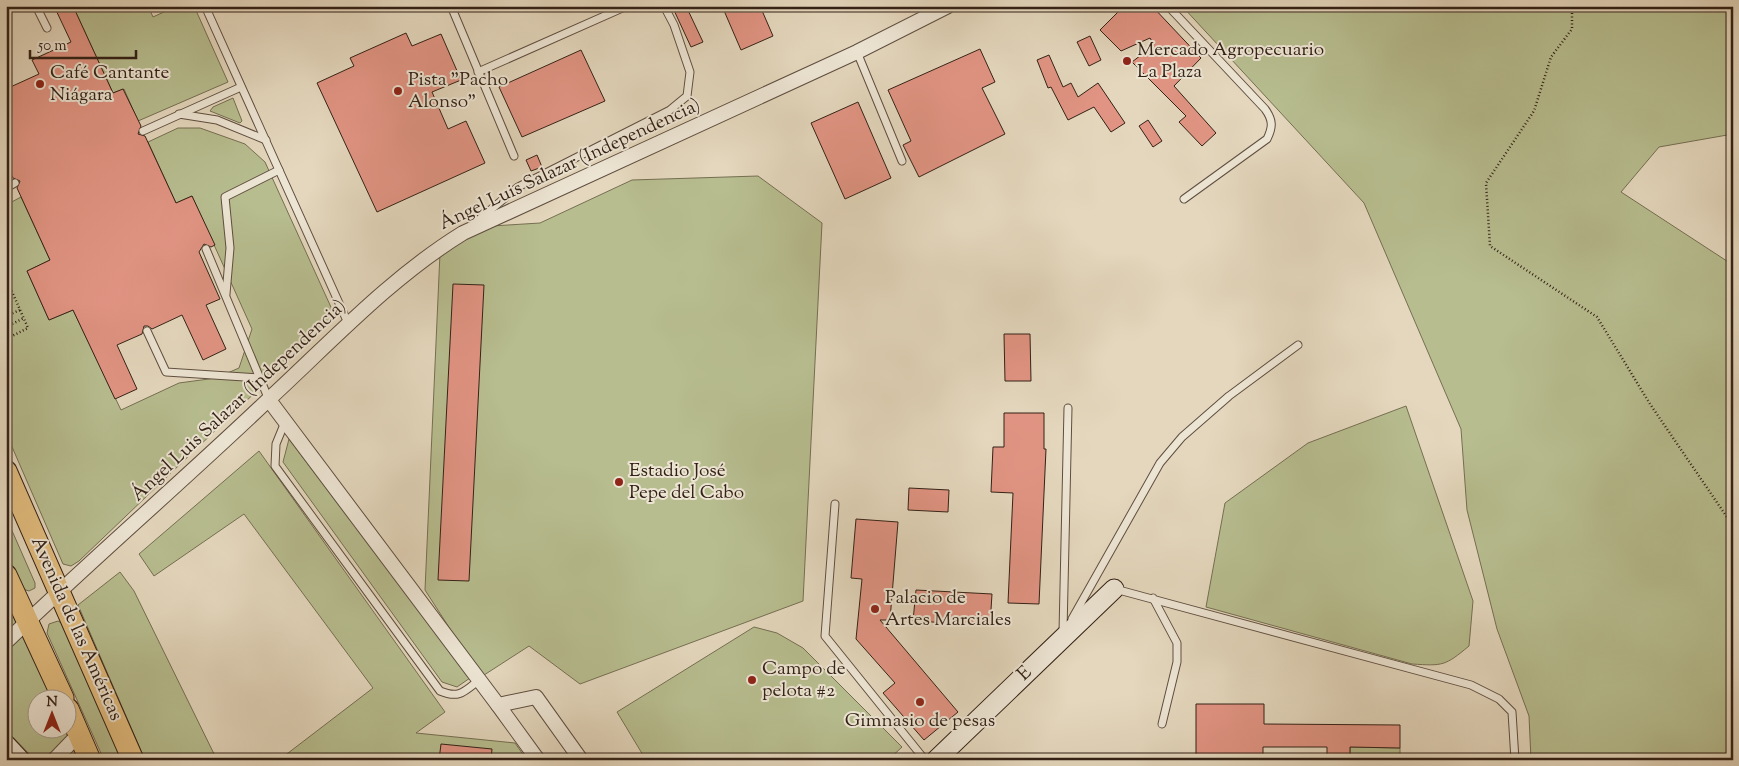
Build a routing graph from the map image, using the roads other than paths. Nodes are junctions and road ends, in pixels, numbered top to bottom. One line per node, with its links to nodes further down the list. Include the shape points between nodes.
1 (36, 6): 8 (lane)
2 (205, 6): 11 (lane)
3 (451, 6): 10 (lane)
4 (627, 6): 10 (lane)
5 (664, 6): 21 (lane, via 690,72 687,96 670,110 518,187)
6 (948, 6): 9 (street, Ángel Luis Salazar (Independencia))
7 (1168, 6): 20 (lane, via 1272,118 1272,129 1267,139)
8 (47, 28)
9 (857, 52): 16 (lane); 21 (street, Ángel Luis Salazar (Independencia))
10 (478, 72): 15 (lane)
11 (241, 86): 12 (lane); 14 (lane)
12 (178, 114): 13 (lane); 14 (lane, via 217,120)
13 (143, 131)
14 (266, 140): 17 (lane)
15 (514, 156)
16 (902, 161)
17 (279, 170): 23 (lane, via 225,197 230,248); 24 (lane)
18 (15, 183): 19 (lane)
19 (6, 188)
20 (1184, 199)
21 (463, 232): 24 (street, Ángel Luis Salazar (Independencia), via 437,249)
22 (206, 249): 23 (lane)
23 (226, 295): 27 (lane)
24 (348, 323): 28 (street, Ángel Luis Salazar (Independencia))
25 (147, 331): 27 (lane, via 166,372)
26 (1298, 345): 38 (lane, via 1182,436 1160,463)
27 (260, 378): 28 (lane)
28 (269, 400): 30 (street); 35 (street, Ángel Luis Salazar (Independencia))
29 (1068, 408): 38 (lane)
30 (286, 421): 40 (street); 40 (lane, via 276,444 275,466 368,596 440,691 452,696 462,694)
31 (6, 471): 35 (main road, Avenida de las Américas)
32 (836, 504): 53 (lane, via 825,636)
33 (6, 575): 37 (main road)
34 (1114, 589): 36 (lane); 38 (street, E)
35 (59, 592): 37 (street, Ángel Luis Salazar (Independencia)); 50 (main road, Avenida de las Américas)
36 (1152, 598): 43 (lane, via 1177,643 1177,662); 55 (lane, via 1471,685 1499,699 1512,712)
37 (28, 621): 39 (street, Ángel Luis Salazar (Independencia)); 41 (main road)
38 (1063, 638): 54 (street, E)
39 (6, 642)
40 (480, 680): 42 (street)
41 (58, 688)
42 (498, 705): 51 (street); 52 (street, via 536,697)
43 (1162, 724)
44 (78, 734): 49 (main road)
45 (74, 738): 48 (street)
46 (6, 745): 47 (street)
47 (20, 760)
48 (54, 760)
49 (90, 760)
50 (133, 760)
51 (538, 760)
52 (582, 760)
53 (925, 760)
54 (936, 760)
55 (1515, 760)

